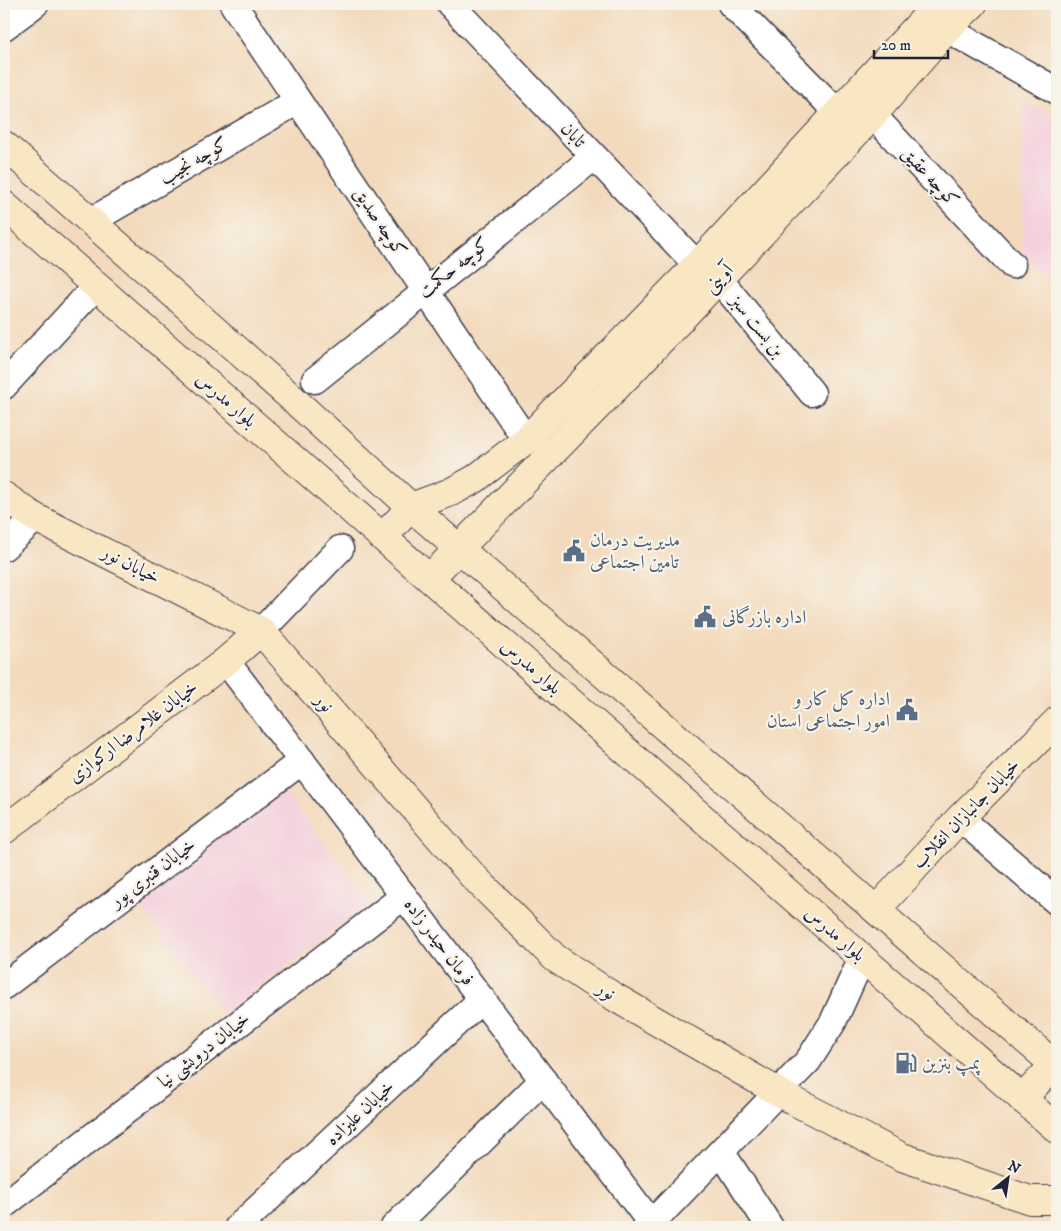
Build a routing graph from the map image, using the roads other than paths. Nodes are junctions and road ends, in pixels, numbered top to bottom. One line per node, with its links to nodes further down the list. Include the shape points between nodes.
1 (35, 4): 7 (street)
2 (233, 4): 10 (street, کوچه صدیق)
3 (450, 4): 14 (street, تابان)
4 (731, 4): 11 (street)
5 (938, 4): 11 (street, آوینی)
6 (973, 4): 8 (street, آوینی)
7 (4, 27)
8 (947, 29): 9 (street); 12 (street, آوینی)
9 (1057, 91)
10 (298, 101): 16 (street, کوچه نجیب); 20 (street, کوچه صدیق)
11 (838, 113): 12 (street); 18 (street, آوینی)
12 (873, 114): 17 (street, کوچه عقیق); 18 (street, آوینی)
13 (4, 145): 16 (street)
14 (594, 156): 18 (street, تابان); 20 (street, کوچه حکمت)
15 (4, 205): 19 (street, بلوار مدرس)
16 (90, 221): 26 (street, via 294,399)
17 (1012, 265)
18 (708, 272): 23 (street, بن بست سبز); 24 (street, آوینی); 29 (street, آوینی, via 630,373)
19 (96, 286): 22 (street); 28 (street, بلوار مدرس)
20 (426, 290): 21 (street, کوچه حکمت); 24 (street, کوچه صدیق)
21 (315, 380)
22 (4, 386)
23 (812, 393)
24 (526, 440): 26 (street, آوینی, via 475,479)
25 (4, 496): 27 (street, خیابان نور)
26 (411, 508): 28 (street); 29 (street)
27 (36, 518): 30 (street); 33 (street, خیابان نور)
28 (383, 537): 32 (street, بلوار مدرس)
29 (458, 547): 32 (street, آوینی); 41 (street)
30 (4, 548)
31 (340, 548): 33 (street)
32 (430, 578): 42 (street, بلوار مدرس)
33 (261, 630): 34 (street, خیابان غلامرضا ارکوازی); 47 (street, نور, via 472,876 555,958 611,995)
34 (226, 661): 36 (street, فرمان حیدر زاده); 38 (street, خیابان غلامرضا ارکوازی)
35 (1057, 721): 37 (street, خیابان جانبازان انقلاب)
36 (302, 761): 39 (street, فرمان حیدر زاده); 43 (street, خیابان قنبری پور)
37 (960, 818): 40 (street); 41 (street, خیابان جانبازان انقلاب)
38 (4, 830)
39 (404, 896): 44 (street, فرمان حیدر زاده); 52 (street, خیابان درویشی نیا)
40 (1057, 902)
41 (877, 909): 45 (street)
42 (862, 958): 47 (street, via 833,1022 808,1061); 48 (street, بلوار مدرس)
43 (4, 986)
44 (482, 999): 46 (street, فرمان حیدر زاده); 54 (street, خیابان علیزاده)
45 (1056, 1066): 48 (street)
46 (543, 1080): 53 (street, فرمان حیدر زاده); 55 (street)
47 (778, 1092): 50 (street); 51 (street, نور, via 902,1158 1030,1200)
48 (1022, 1098): 49 (street, بلوار مدرس)
49 (1057, 1129)
50 (722, 1153): 53 (street); 56 (street)
51 (1057, 1200)
52 (4, 1204)
53 (651, 1226)
54 (238, 1227)
55 (394, 1227)
56 (770, 1227)

